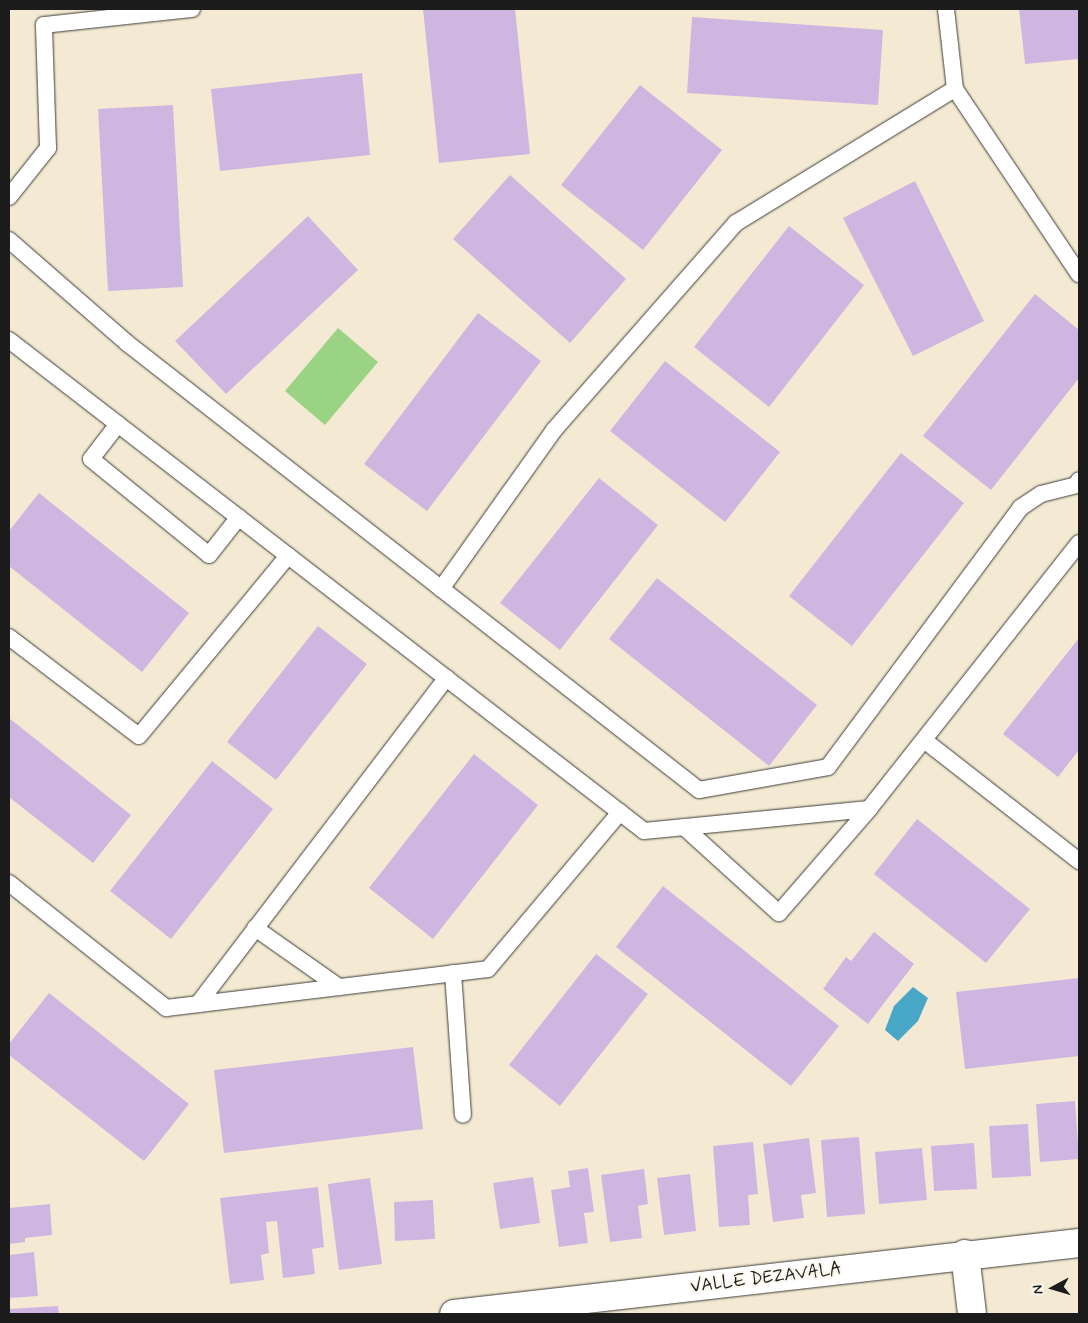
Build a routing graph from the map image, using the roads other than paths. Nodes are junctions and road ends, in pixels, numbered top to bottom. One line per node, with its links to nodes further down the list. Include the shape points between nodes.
1 (192, 9): 4 (lane, via 44,25 48,148)
2 (946, 9): 3 (lane)
3 (955, 89): 6 (lane); 13 (lane, via 736,223 554,430)
4 (9, 197)
5 (9, 240): 13 (lane, via 127,343)
6 (1079, 274)
7 (9, 340): 8 (lane)
8 (118, 424): 10 (lane); 10 (lane, via 91,459 209,555)
9 (1079, 480): 13 (lane, via 1076,485 1041,494 1020,508 828,768 699,790)
10 (239, 518): 12 (lane)
11 (1079, 543): 16 (lane)
12 (288, 556): 14 (lane, via 139,736); 15 (lane)
13 (441, 588)
14 (9, 637)
15 (446, 678): 18 (lane); 22 (lane)
16 (924, 740): 17 (lane); 20 (lane)
17 (869, 808): 19 (lane); 19 (lane, via 779,913)
18 (620, 812): 19 (lane, via 644,830); 23 (lane, via 488,969)
19 (684, 827)
20 (1079, 862)
21 (9, 883): 25 (lane, via 166,1008)
22 (255, 928): 24 (lane); 25 (lane)
23 (453, 973): 24 (lane); 26 (lane)
24 (339, 987): 25 (lane)
25 (198, 1004)
26 (463, 1115)
27 (1079, 1243): 28 (street, VALLE DEZAVALA)
28 (965, 1254): 29 (street, VALLE DEZAVALA); 30 (street)
29 (454, 1314)
30 (972, 1314)

